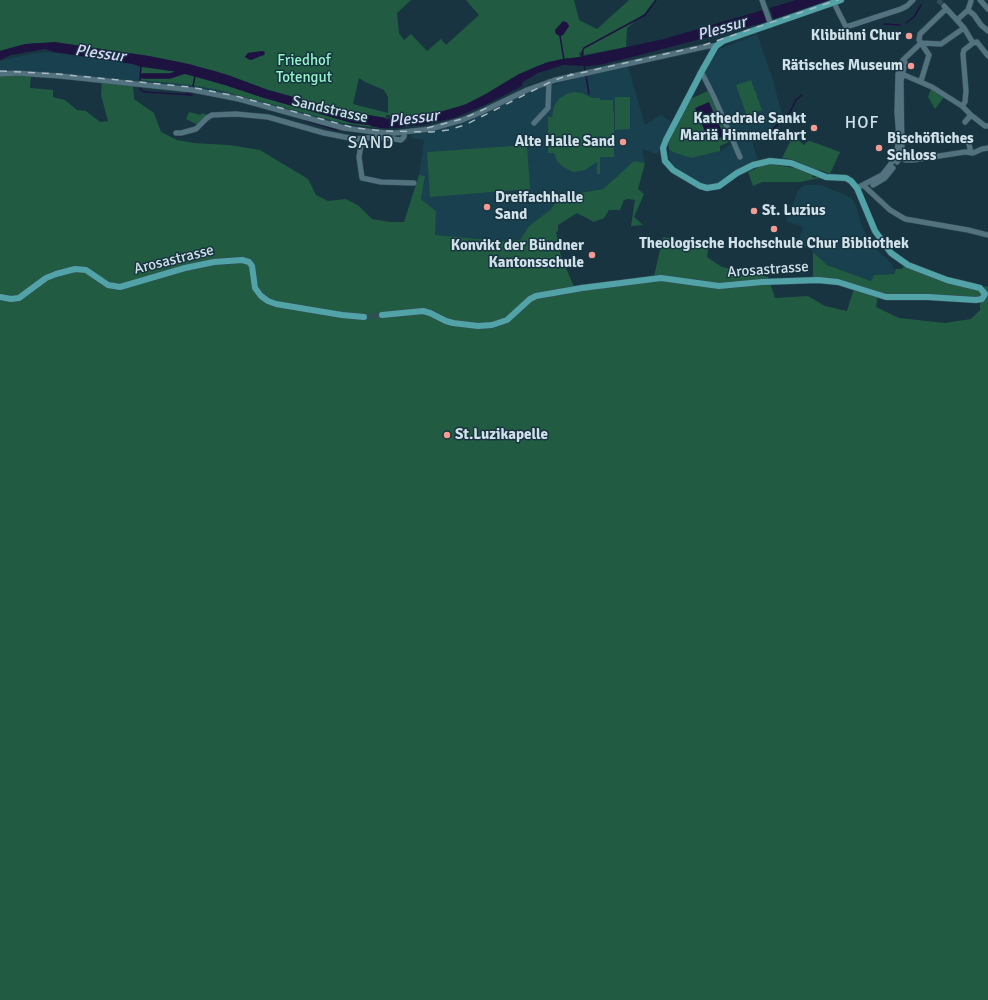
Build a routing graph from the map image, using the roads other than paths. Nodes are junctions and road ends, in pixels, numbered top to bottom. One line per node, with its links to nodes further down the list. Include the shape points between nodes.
1 (841, 0): 6 (main road)
2 (913, 0): 6 (street, via 901,9 846,27)
3 (971, 0): 8 (street)
4 (980, 0): 7 (street)
5 (763, 1): 10 (street)
6 (834, 3): 10 (main road)
7 (988, 9)
8 (968, 10): 9 (street); 12 (street)
9 (957, 20): 11 (street); 13 (street, via 945,7 920,34)
10 (770, 23): 15 (main road)
11 (965, 30): 13 (street, via 939,44); 14 (street)
12 (988, 31)
13 (921, 43): 16 (street); 21 (street, via 929,55)
14 (973, 43): 17 (street, via 977,42); 23 (street, via 963,54 966,91)
15 (716, 46): 18 (main road); 22 (street, Sandstrasse)
16 (907, 56): 20 (street); 40 (street, via 897,79 897,151 884,173)
17 (988, 56)
18 (700, 73): 35 (street, via 714,97); 40 (main road, via 664,143 664,158 673,170 707,188 719,186 753,165 770,161 790,163 826,177 840,177)
19 (0, 74): 28 (street, Sandstrasse, via 60,76 193,90 239,99 344,128 381,133)
20 (902, 74): 21 (street); 34 (street)
21 (921, 81): 23 (street)
22 (549, 82): 26 (street, via 548,108); 28 (street, Sandstrasse, via 462,120 430,129)
23 (962, 106): 24 (street)
24 (971, 115): 25 (street); 27 (street)
25 (965, 122)
26 (534, 123)
27 (988, 127)
28 (405, 132): 30 (street, via 405,136 400,140 380,137)
29 (176, 133): 30 (street, via 197,128 212,115 241,114 268,117 324,133)
30 (362, 139): 38 (street, via 359,157 361,177 381,182)
31 (969, 144): 33 (street)
32 (988, 148): 33 (street)
33 (971, 153): 34 (street, via 911,160 905,160)
34 (902, 155): 36 (street)
35 (740, 157)
36 (897, 162)
37 (893, 168): 39 (street, via 885,178)
38 (414, 183)
39 (873, 184)
40 (860, 187): 41 (street, via 905,219); 43 (main road, Arosastrasse, via 875,231 884,246 894,255 941,278 980,288 984,292 984,298 978,300 886,297 838,282 818,280 719,286 661,278 536,296 507,320 492,325 452,323 423,311)
41 (988, 235)
42 (0, 297): 44 (main road, Arosastrasse, via 11,300 22,297 46,278 75,269 89,271 115,287 179,269 242,260 252,266 255,288 260,296 270,302)
43 (382, 315)
44 (364, 317)

